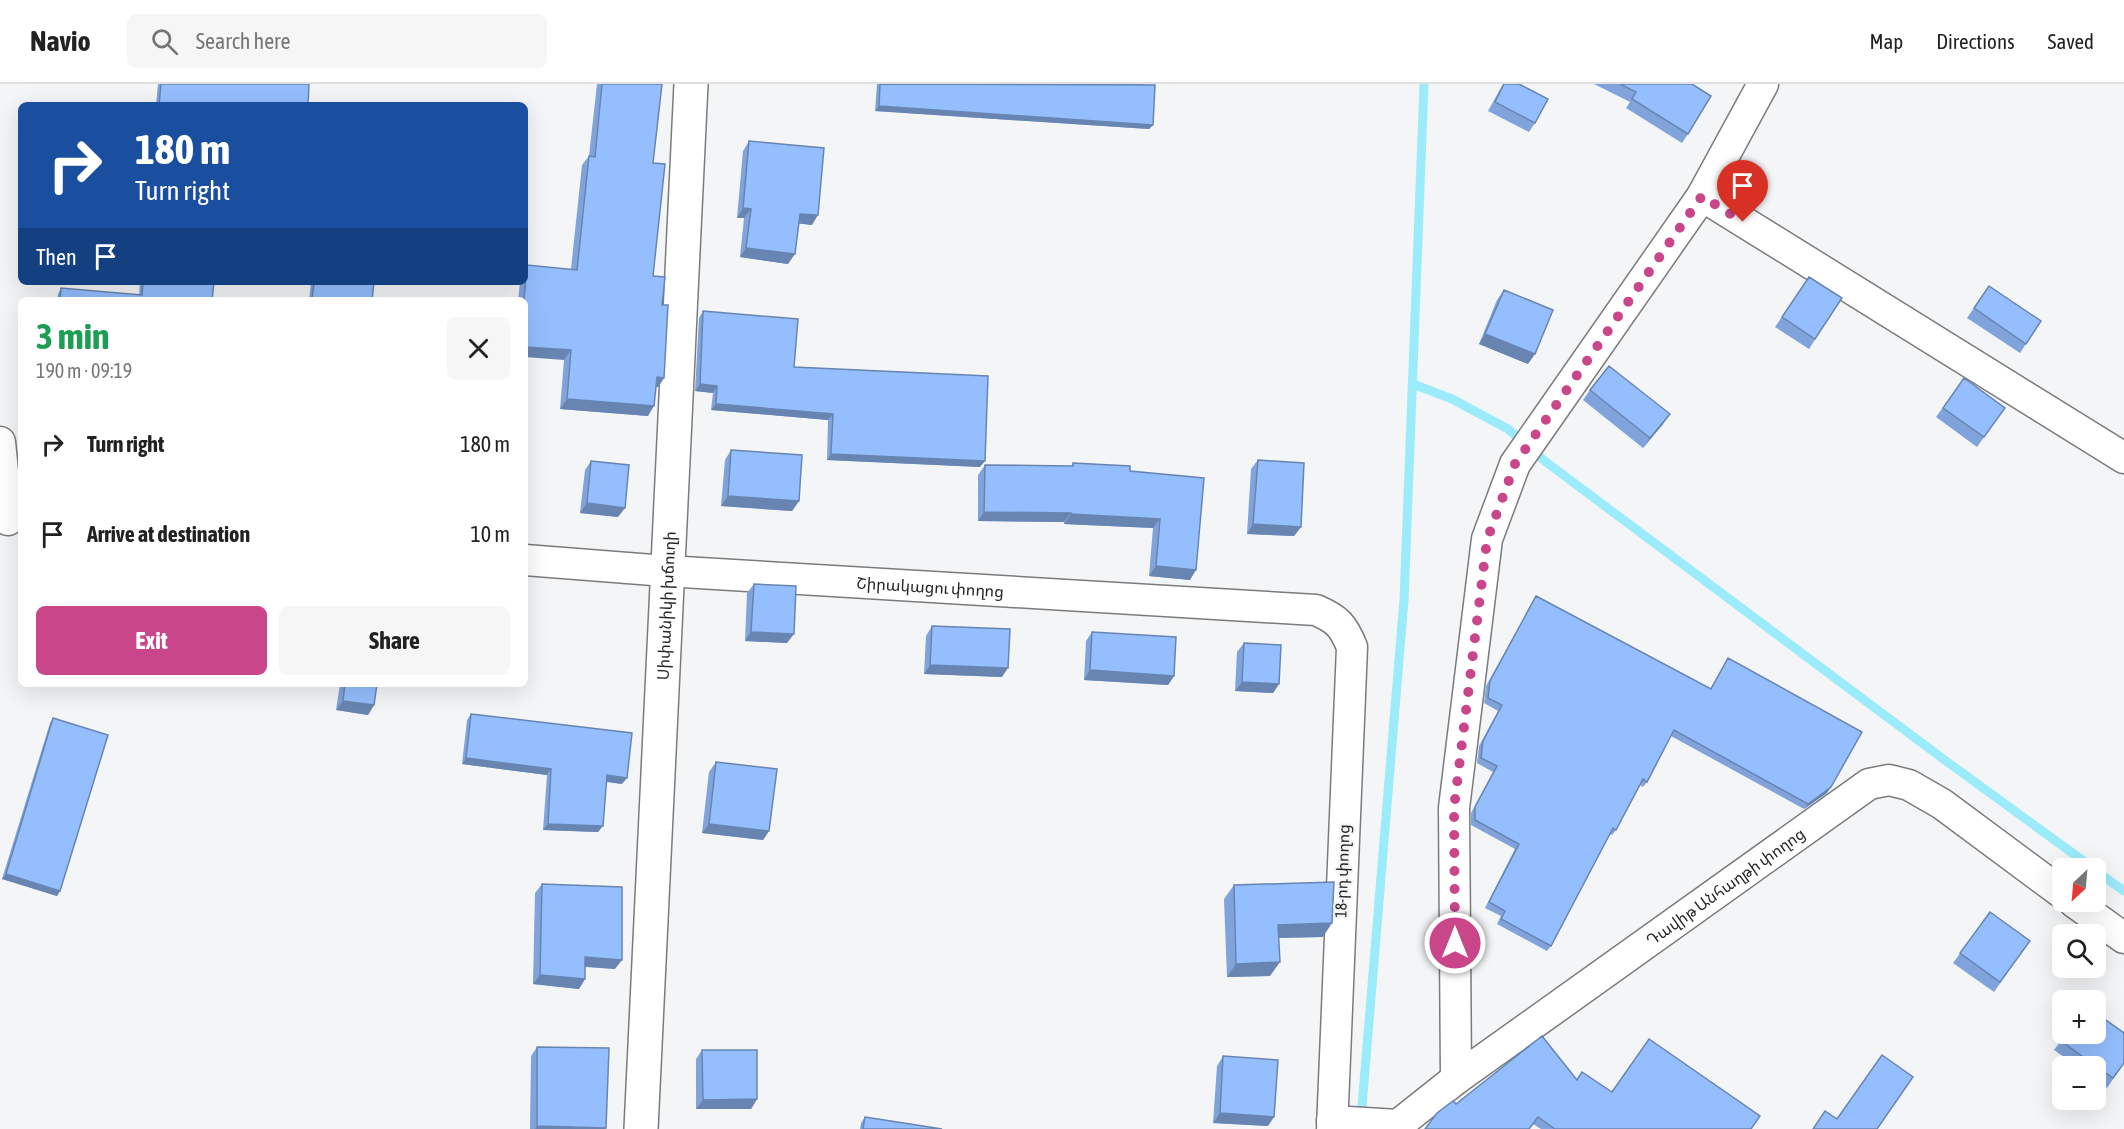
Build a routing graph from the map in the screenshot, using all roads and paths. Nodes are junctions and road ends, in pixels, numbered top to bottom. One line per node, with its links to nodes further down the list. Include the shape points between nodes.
1 (691, 84): 8 (main road, Սիփանիկի խճուղի)
2 (1763, 84): 3 (street)
3 (1702, 196): 5 (street); 13 (street, via 1515,464 1487,540 1454,808)
4 (0, 442): 6 (street)
5 (2124, 458)
6 (10, 520)
7 (528, 560): 8 (street, Շիրակացու փողոց)
8 (666, 571): 9 (street, Շիրակացու փողոց, via 1316,610); 16 (main road, Սիփանիկի խճուղի)
9 (1334, 618): 14 (street, 18-րդ փողոց, via 1352,646)
10 (2052, 886): 13 (street, Դավիթ Անհաղթի փողոց, via 1942,804 1909,785 1889,780 1869,784)
11 (2088, 912): 12 (street)
12 (2124, 938)
13 (1456, 1079): 15 (street, Դավիթ Անհաղթի փողոց)
14 (1332, 1125): 15 (street)
15 (1399, 1127)
16 (641, 1129)

